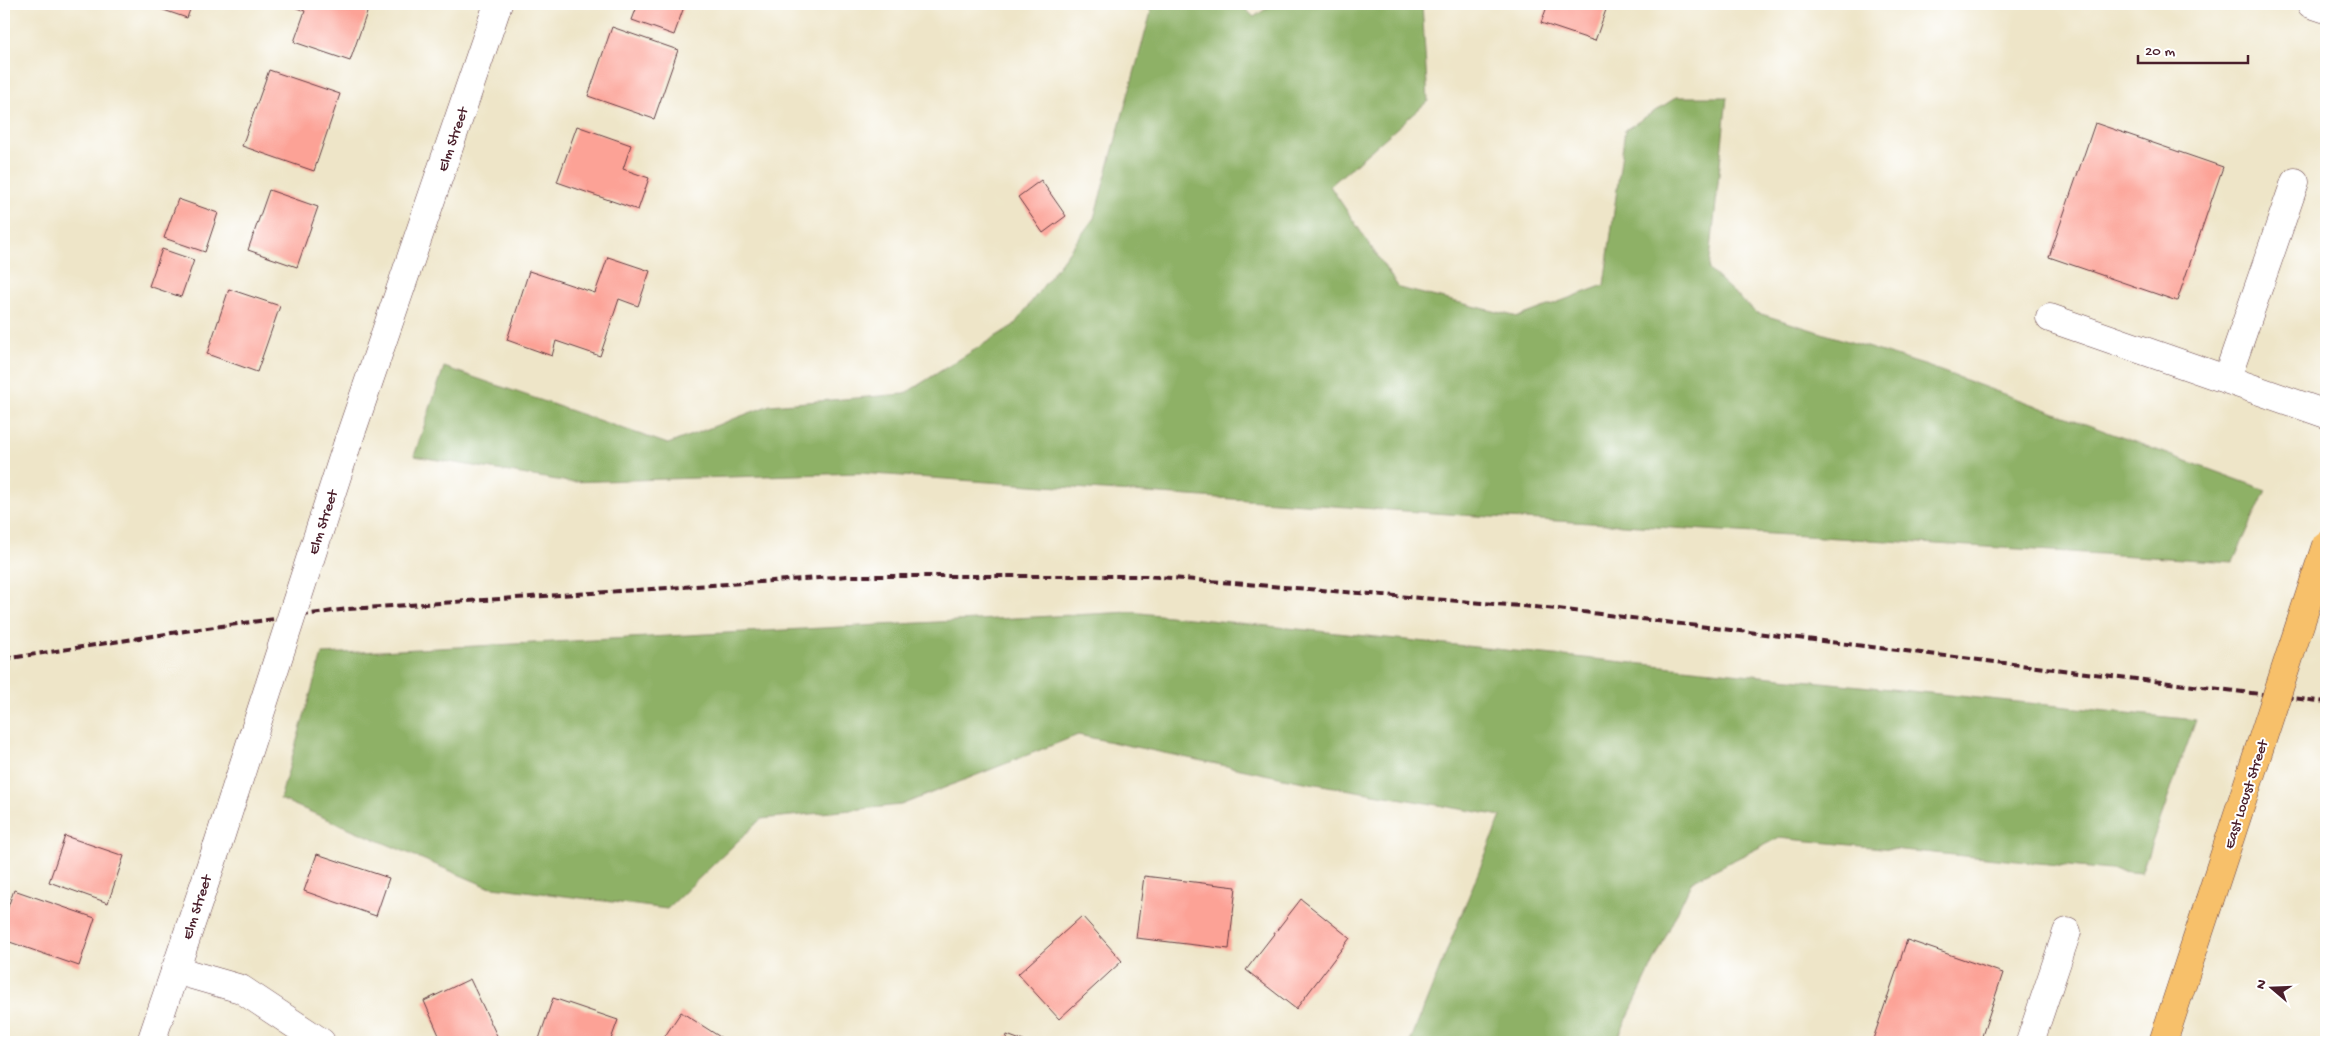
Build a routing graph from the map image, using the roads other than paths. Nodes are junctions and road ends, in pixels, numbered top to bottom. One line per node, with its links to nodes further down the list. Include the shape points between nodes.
1 (498, 4): 10 (street, Elm Street, bridge, via 348,442)
2 (2310, 4): 3 (street)
3 (2326, 9)
4 (2295, 182): 6 (street)
5 (2050, 318): 6 (street)
6 (2227, 378): 7 (street)
7 (2326, 414)
8 (2326, 545): 14 (main road, East Locust Street, bridge)
9 (2067, 932): 13 (street)
10 (175, 970): 11 (street, Elm Street); 12 (street, via 241,989)
11 (151, 1042)
12 (321, 1042)
13 (2030, 1042)
14 (2163, 1042)

